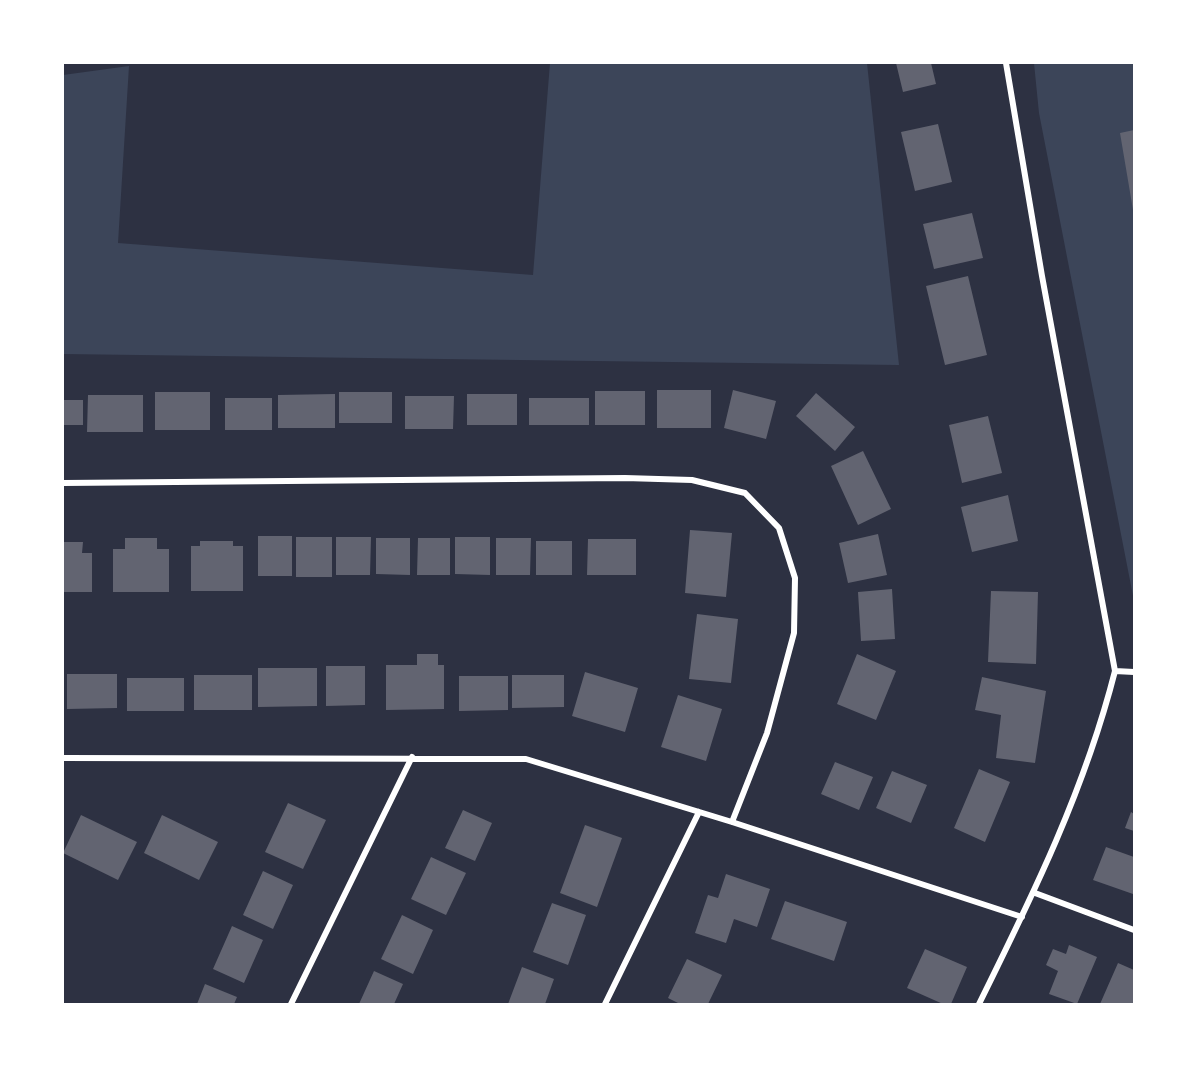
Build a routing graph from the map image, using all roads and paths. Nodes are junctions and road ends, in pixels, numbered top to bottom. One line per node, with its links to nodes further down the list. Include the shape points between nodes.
1 (1006, 63): 3 (street)
2 (63, 483): 8 (street, via 626,478 692,480 745,494 779,528 795,578 794,633 767,733)
3 (1115, 671): 4 (street); 9 (street, via 1102,723 1070,812)
4 (1134, 672)
5 (412, 757): 6 (street); 7 (street, via 526,759); 12 (street)
6 (63, 758)
7 (699, 812): 8 (street); 13 (street)
8 (732, 822): 10 (street)
9 (1035, 893): 10 (street); 11 (street)
10 (1022, 916): 14 (street)
11 (1134, 930)
12 (291, 1004)
13 (605, 1004)
14 (979, 1004)

